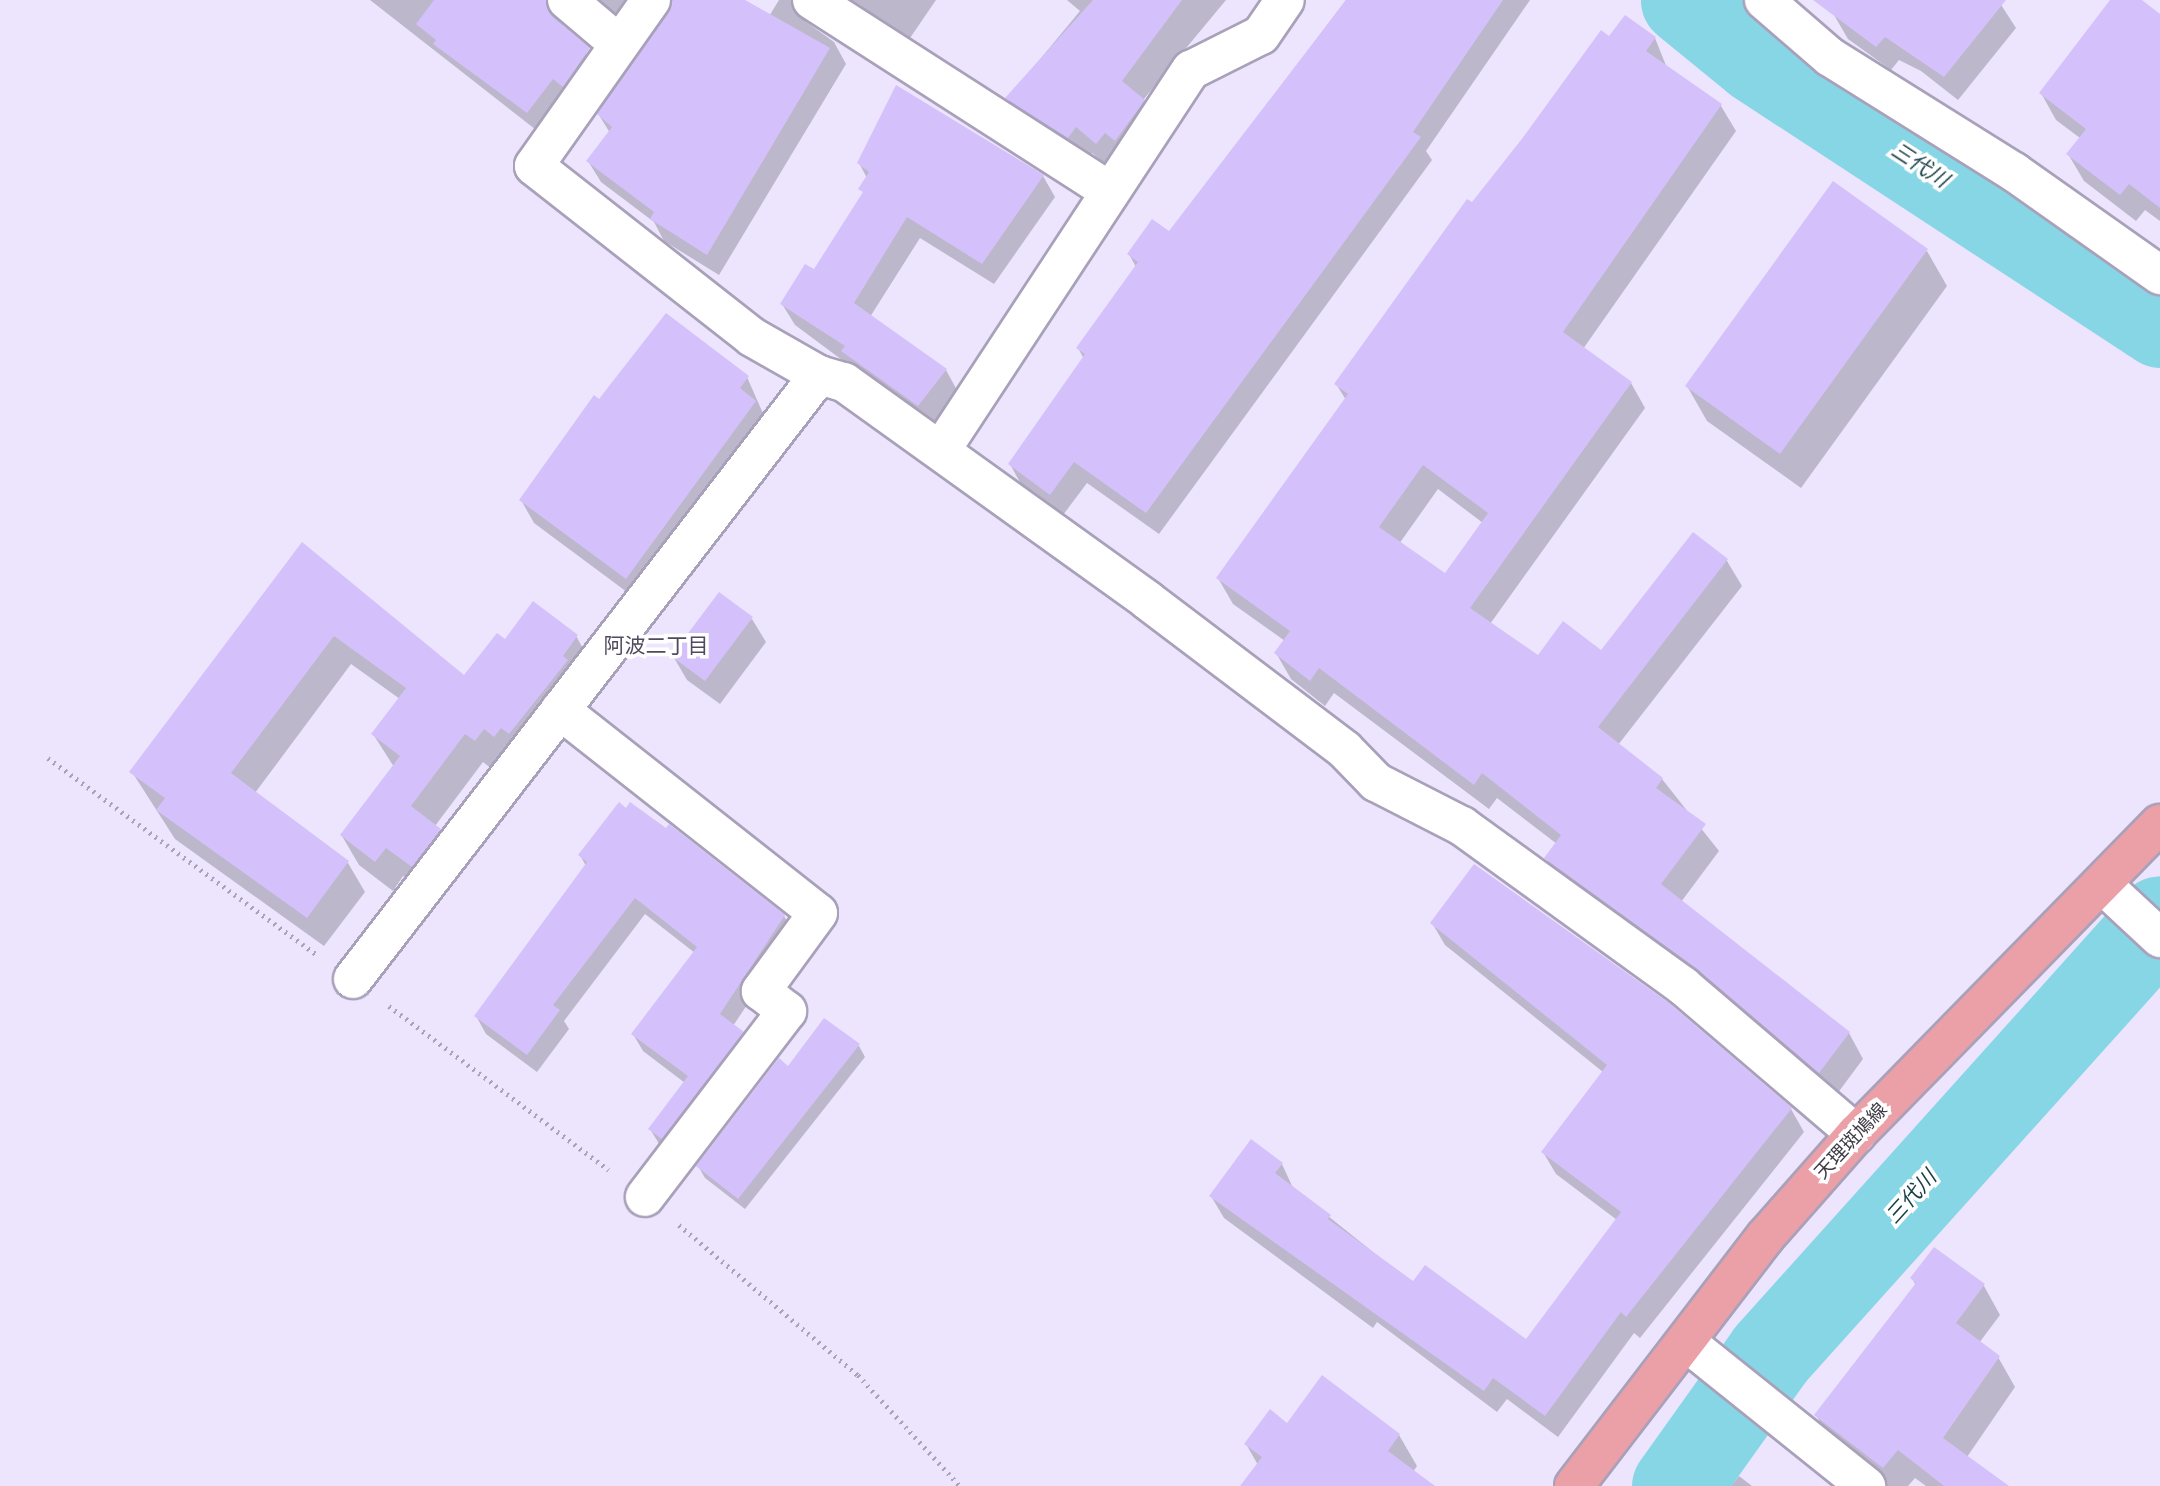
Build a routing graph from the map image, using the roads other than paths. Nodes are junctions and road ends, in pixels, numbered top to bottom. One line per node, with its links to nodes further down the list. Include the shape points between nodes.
1 (566, 0): 6 (street)
2 (651, 0): 6 (street)
3 (813, 0): 7 (street)
4 (1285, 0): 7 (street, via 1261,35 1191,70)
5 (1764, 0): 8 (street, via 1830,57 2014,172)
6 (619, 44): 9 (street, via 534,166 752,337)
7 (1110, 191): 10 (street)
8 (2160, 275)
9 (819, 375): 10 (street, via 844,382); 11 (street)
10 (941, 450): 16 (street, via 1345,750 1376,782 1462,826 1683,986)
11 (560, 710): 15 (street); 17 (street, via 818,913 761,991 787,1012)
12 (2160, 824): 13 (main road, 天理斑鳩線)
13 (2102, 884): 14 (street); 16 (main road, 天理斑鳩線)
14 (2150, 929)
15 (353, 979)
16 (1856, 1134): 18 (main road, 天理斑鳩線)
17 (645, 1197)
18 (1686, 1342): 19 (main road, 天理斑鳩線); 20 (street)
19 (1574, 1486)
20 (1866, 1486)

